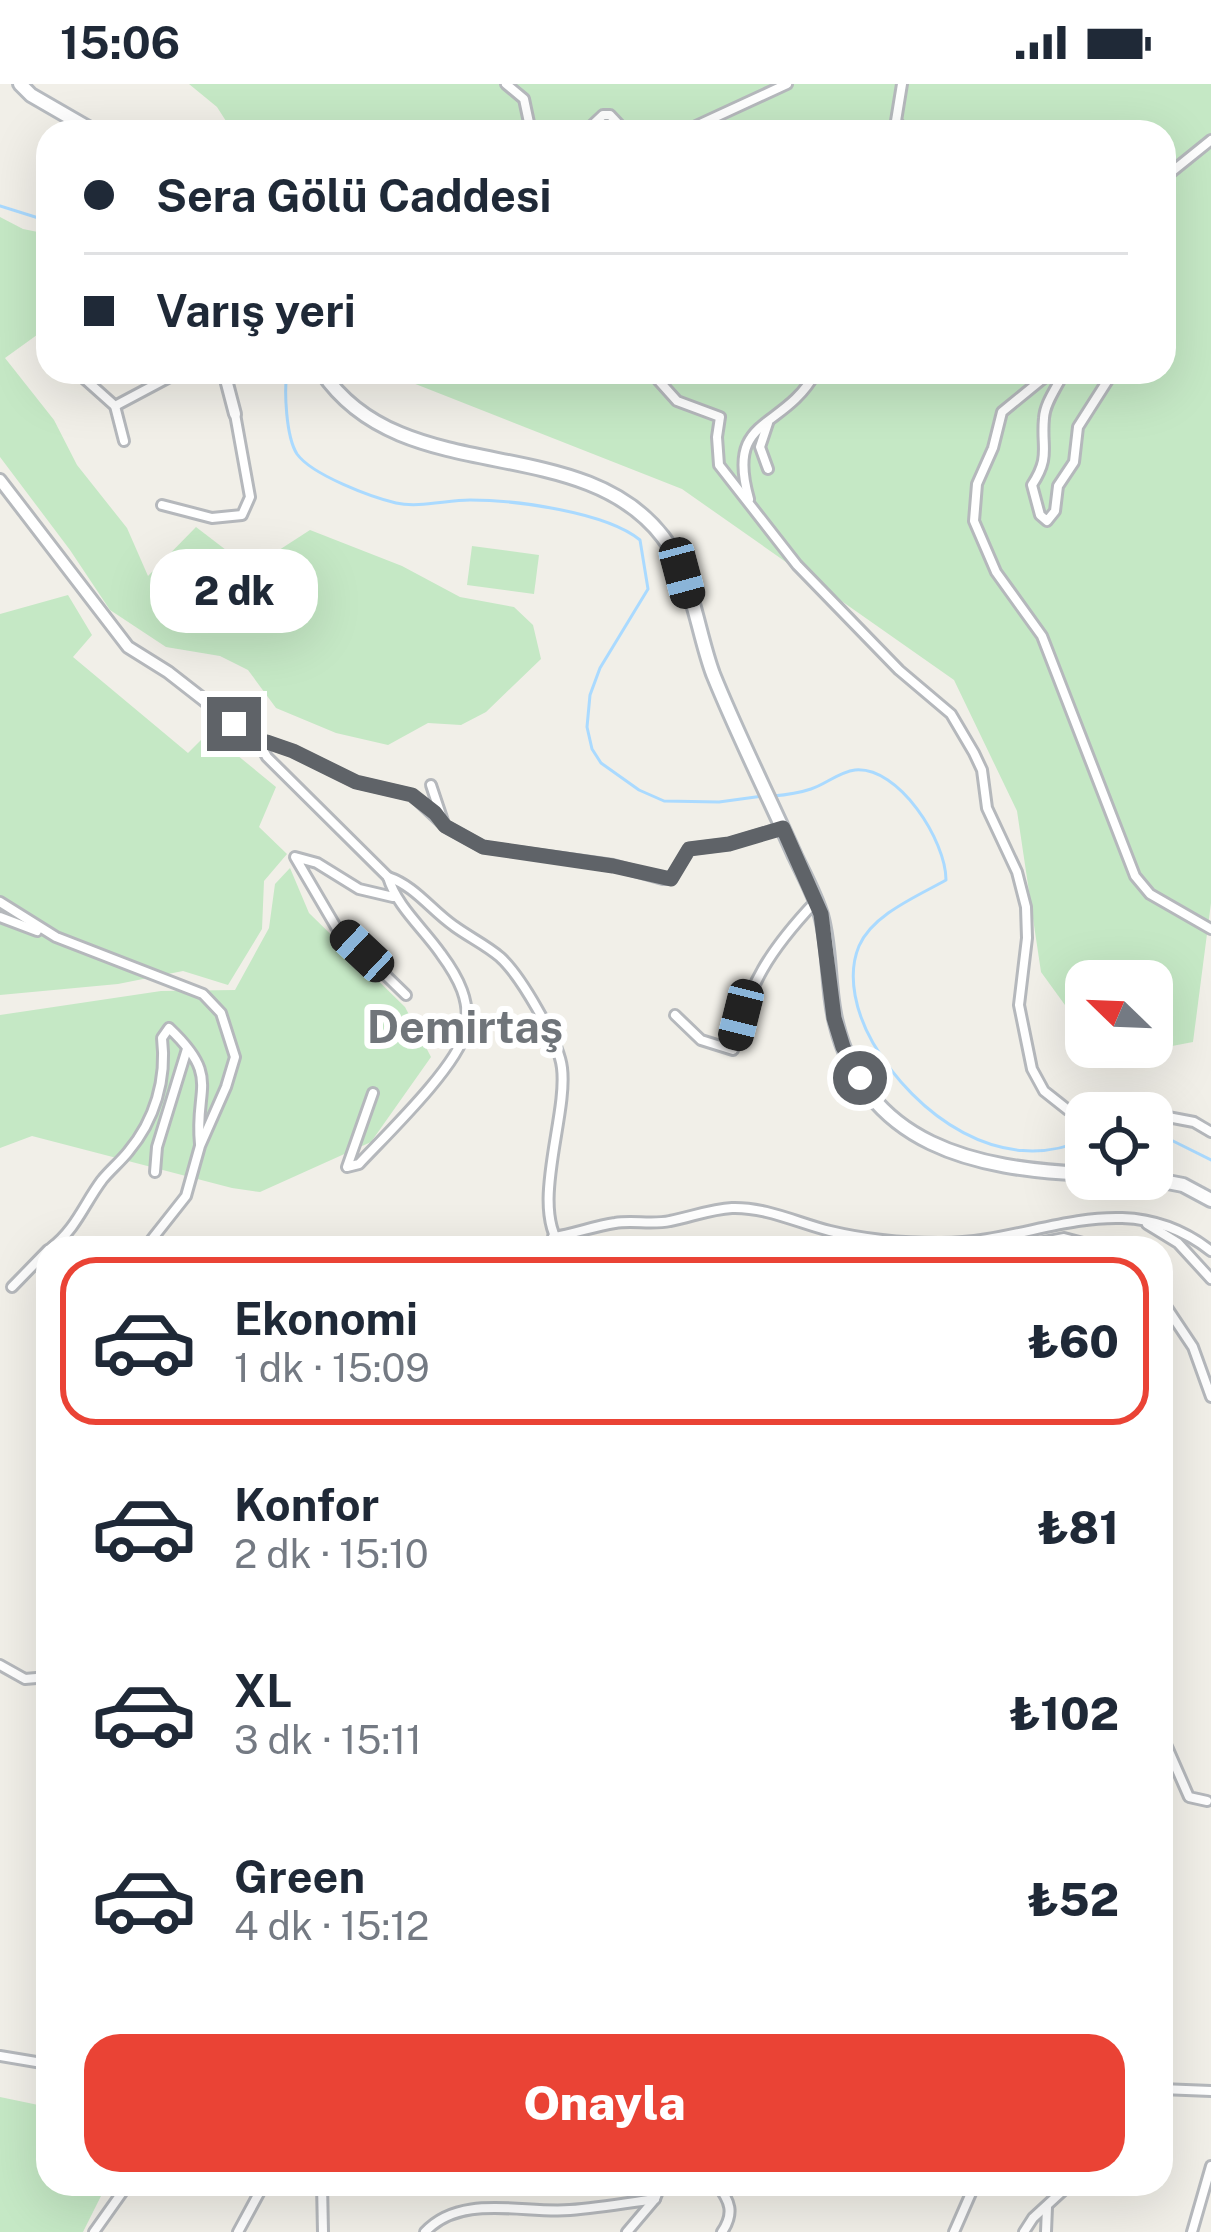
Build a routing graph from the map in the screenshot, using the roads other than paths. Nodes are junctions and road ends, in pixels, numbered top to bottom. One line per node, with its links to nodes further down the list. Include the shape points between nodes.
1 (20, 84): 5 (main road)
2 (506, 84): 6 (street, via 524,99)
3 (787, 84): 7 (street)
4 (902, 84): 8 (street)
5 (74, 120)
6 (528, 120)
7 (709, 120)
8 (896, 120)
9 (1211, 140): 10 (street)
10 (1176, 168)
11 (90, 384): 20 (street)
12 (156, 384): 20 (street)
13 (227, 384): 21 (street)
14 (330, 384): 31 (main road, via 373,423 418,442 608,489 635,509 665,539 682,573 712,671)
15 (661, 384): 27 (street, via 676,401 721,417 719,465)
16 (807, 384): 22 (street)
17 (1037, 384): 37 (street, via 1002,412 977,484 974,521 996,572 1042,636 1135,876 1150,894)
18 (1058, 384): 19 (street, via 1032,485 1047,521 1074,462 1078,427)
19 (1105, 384)
20 (115, 406): 23 (street)
21 (235, 414): 26 (street, via 250,497 242,515 212,518)
22 (769, 422): 24 (street, via 760,447); 27 (street, via 744,445 740,466)
23 (124, 441)
24 (768, 469)
25 (0, 480): 28 (street, via 128,646)
26 (162, 505)
27 (751, 506): 43 (street, via 855,627 951,714 974,753 1026,907 1018,1005 1032,1069)
28 (259, 743): 30 (street, via 412,795); 32 (street)
29 (431, 784): 30 (street)
30 (445, 826): 31 (street, via 483,847 671,879 689,849)
31 (783, 828): 35 (main road)
32 (388, 877): 33 (street); 55 (street, via 510,967 560,1059)
33 (394, 897): 39 (street, via 295,857 337,927); 42 (street, via 458,978 466,1030 413,1106 347,1167)
34 (0, 902): 38 (street)
35 (815, 902): 40 (street, via 774,946 733,1050 701,1040); 48 (main road, via 843,1047 891,1118 974,1161)
36 (0, 917): 38 (street)
37 (1211, 929)
38 (56, 937): 46 (street, via 203,994 221,1013 235,1057)
39 (406, 995)
40 (675, 1015)
41 (187, 1048): 46 (street, via 204,1086); 47 (street); 53 (street, via 169,1028 150,1119)
42 (373, 1093)
43 (1065, 1108)
44 (1173, 1118): 45 (street)
45 (1211, 1132)
46 (200, 1146): 54 (street, via 186,1196)
47 (155, 1172)
48 (1065, 1172)
49 (1173, 1183): 50 (main road)
50 (1211, 1200)
51 (1140, 1220): 52 (street, via 1101,1216); 59 (street); 61 (street)
52 (1011, 1235): 58 (street)
53 (63, 1236)
54 (155, 1236)
55 (552, 1236)
56 (561, 1236): 57 (street, via 732,1208)
57 (873, 1236)
58 (1002, 1236)
59 (1165, 1236)
60 (1173, 1241): 63 (street)
61 (1211, 1251)
62 (36, 1263): 64 (street)
63 (1211, 1279)
64 (12, 1287)
65 (1173, 1317): 66 (street)
66 (1211, 1396)
67 (0, 1665): 68 (street)
68 (36, 1678)
69 (1173, 1760): 70 (street, via 1189,1797)
70 (1207, 1801)
71 (0, 2056): 72 (street)
72 (36, 2062)
73 (1173, 2089): 74 (street)
74 (1211, 2091)
75 (1211, 2165): 94 (street)
76 (120, 2196): 85 (street)
77 (258, 2196): 86 (street)
78 (322, 2196): 87 (street)
79 (656, 2196): 83 (street)
80 (727, 2196): 90 (street, via 731,2212)
81 (970, 2196): 91 (street)
82 (1057, 2196): 84 (street)
83 (655, 2199): 88 (street, via 567,2211 476,2209); 89 (street)
84 (1047, 2206): 92 (street); 93 (street)
85 (94, 2232)
86 (238, 2232)
87 (323, 2232)
88 (425, 2232)
89 (627, 2232)
90 (722, 2232)
91 (954, 2232)
92 (1024, 2232)
93 (1046, 2232)
94 (1192, 2232)

